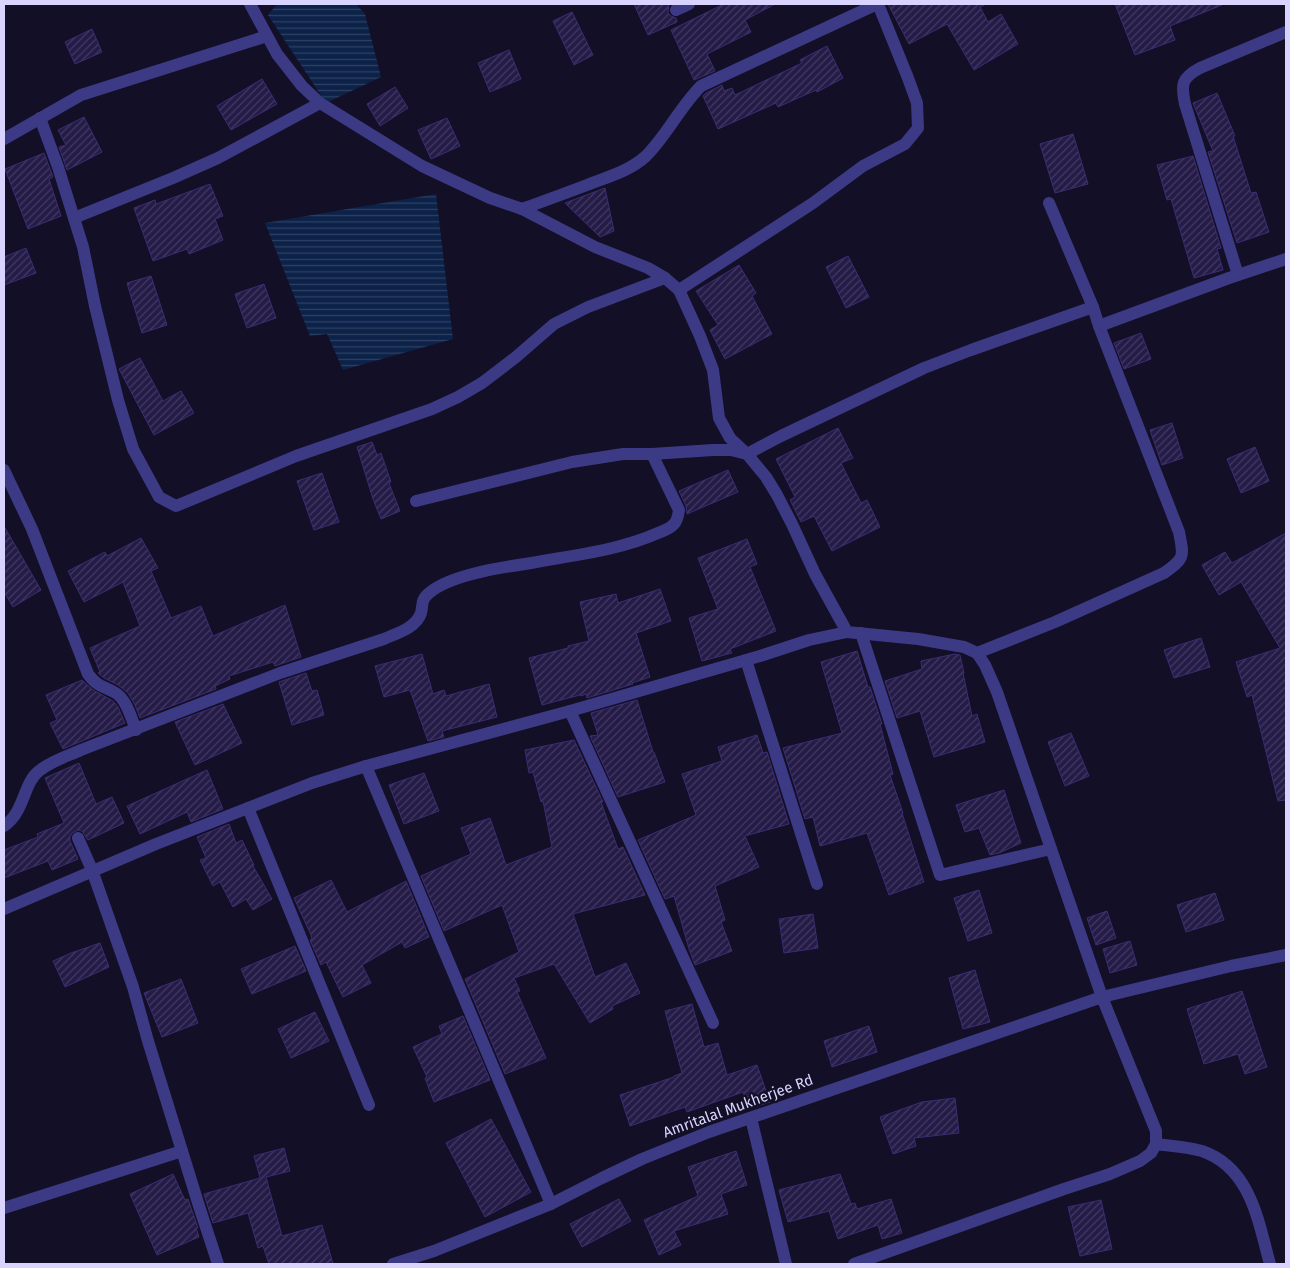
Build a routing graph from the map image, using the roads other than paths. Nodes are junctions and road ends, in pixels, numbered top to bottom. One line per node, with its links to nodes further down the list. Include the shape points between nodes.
1 (250, 4): 6 (street)
2 (688, 4): 4 (street)
3 (878, 4): 11 (street, via 701,86 688,99 665,135 645,157 627,169); 16 (street, via 917,104 918,128 905,144 864,166)
4 (676, 10)
5 (1286, 32): 14 (street, via 1200,68 1191,73 1182,89)
6 (267, 36): 7 (street, via 289,70); 8 (street, via 81,95)
7 (320, 103): 11 (street, via 422,166 490,198); 12 (street, via 218,158)
8 (40, 118): 9 (street); 12 (street)
9 (4, 139)
10 (1049, 203): 17 (street)
11 (522, 209): 15 (street, via 568,234)
12 (74, 218): 15 (street, via 133,449 159,497 176,506 296,456 458,397 482,383 554,324 588,307)
13 (1286, 259): 14 (street)
14 (1238, 275): 18 (street)
15 (665, 278): 16 (street)
16 (679, 290): 20 (street, via 713,370 719,418 730,438)
17 (1093, 306): 18 (street); 20 (street, via 924,368)
18 (1099, 326): 25 (street, via 1179,532 1183,551 1179,563 1164,573 1055,622)
19 (652, 454): 20 (street, via 713,450); 22 (street, via 623,454 572,462); 28 (street, via 679,510 674,525 666,530 611,549 462,577 427,594 421,613 410,627 384,639 280,673)
20 (746, 454): 23 (street, via 777,495)
21 (4, 470): 28 (street, via 32,529 88,674 94,682 116,692 129,711)
22 (416, 501)
23 (847, 632): 24 (street); 26 (street)
24 (861, 633): 25 (street, via 918,638 964,647); 33 (street, via 940,875)
25 (977, 653): 33 (street, via 997,692)
26 (746, 660): 27 (street); 35 (street)
27 (570, 711): 29 (street); 39 (street)
28 (136, 730): 31 (street, via 81,750 38,771 17,813)
29 (366, 766): 30 (street); 44 (street)
30 (248, 808): 34 (street); 40 (street)
31 (4, 826)
32 (78, 838): 34 (street)
33 (1051, 849): 38 (street)
34 (92, 870): 36 (street); 43 (street, via 133,987)
35 (816, 884)
36 (4, 909)
37 (1286, 955): 38 (street, Amritalal Mukherjee Rd)
38 (1102, 997): 41 (street, Amritalal Mukherjee Rd); 42 (street, via 1156,1131)
39 (713, 1023)
40 (369, 1106)
41 (751, 1118): 44 (street, Amritalal Mukherjee Rd, via 642,1159); 48 (street)
42 (1156, 1144): 49 (street, via 1151,1153 1140,1161 1110,1174); 50 (street, via 1202,1151 1222,1161 1234,1172 1247,1191 1257,1215)
43 (182, 1150): 45 (street); 46 (street)
44 (551, 1204): 47 (street, Amritalal Mukherjee Rd)
45 (4, 1208)
46 (218, 1264)
47 (393, 1264)
48 (786, 1264)
49 (854, 1264)
50 (1270, 1264)

